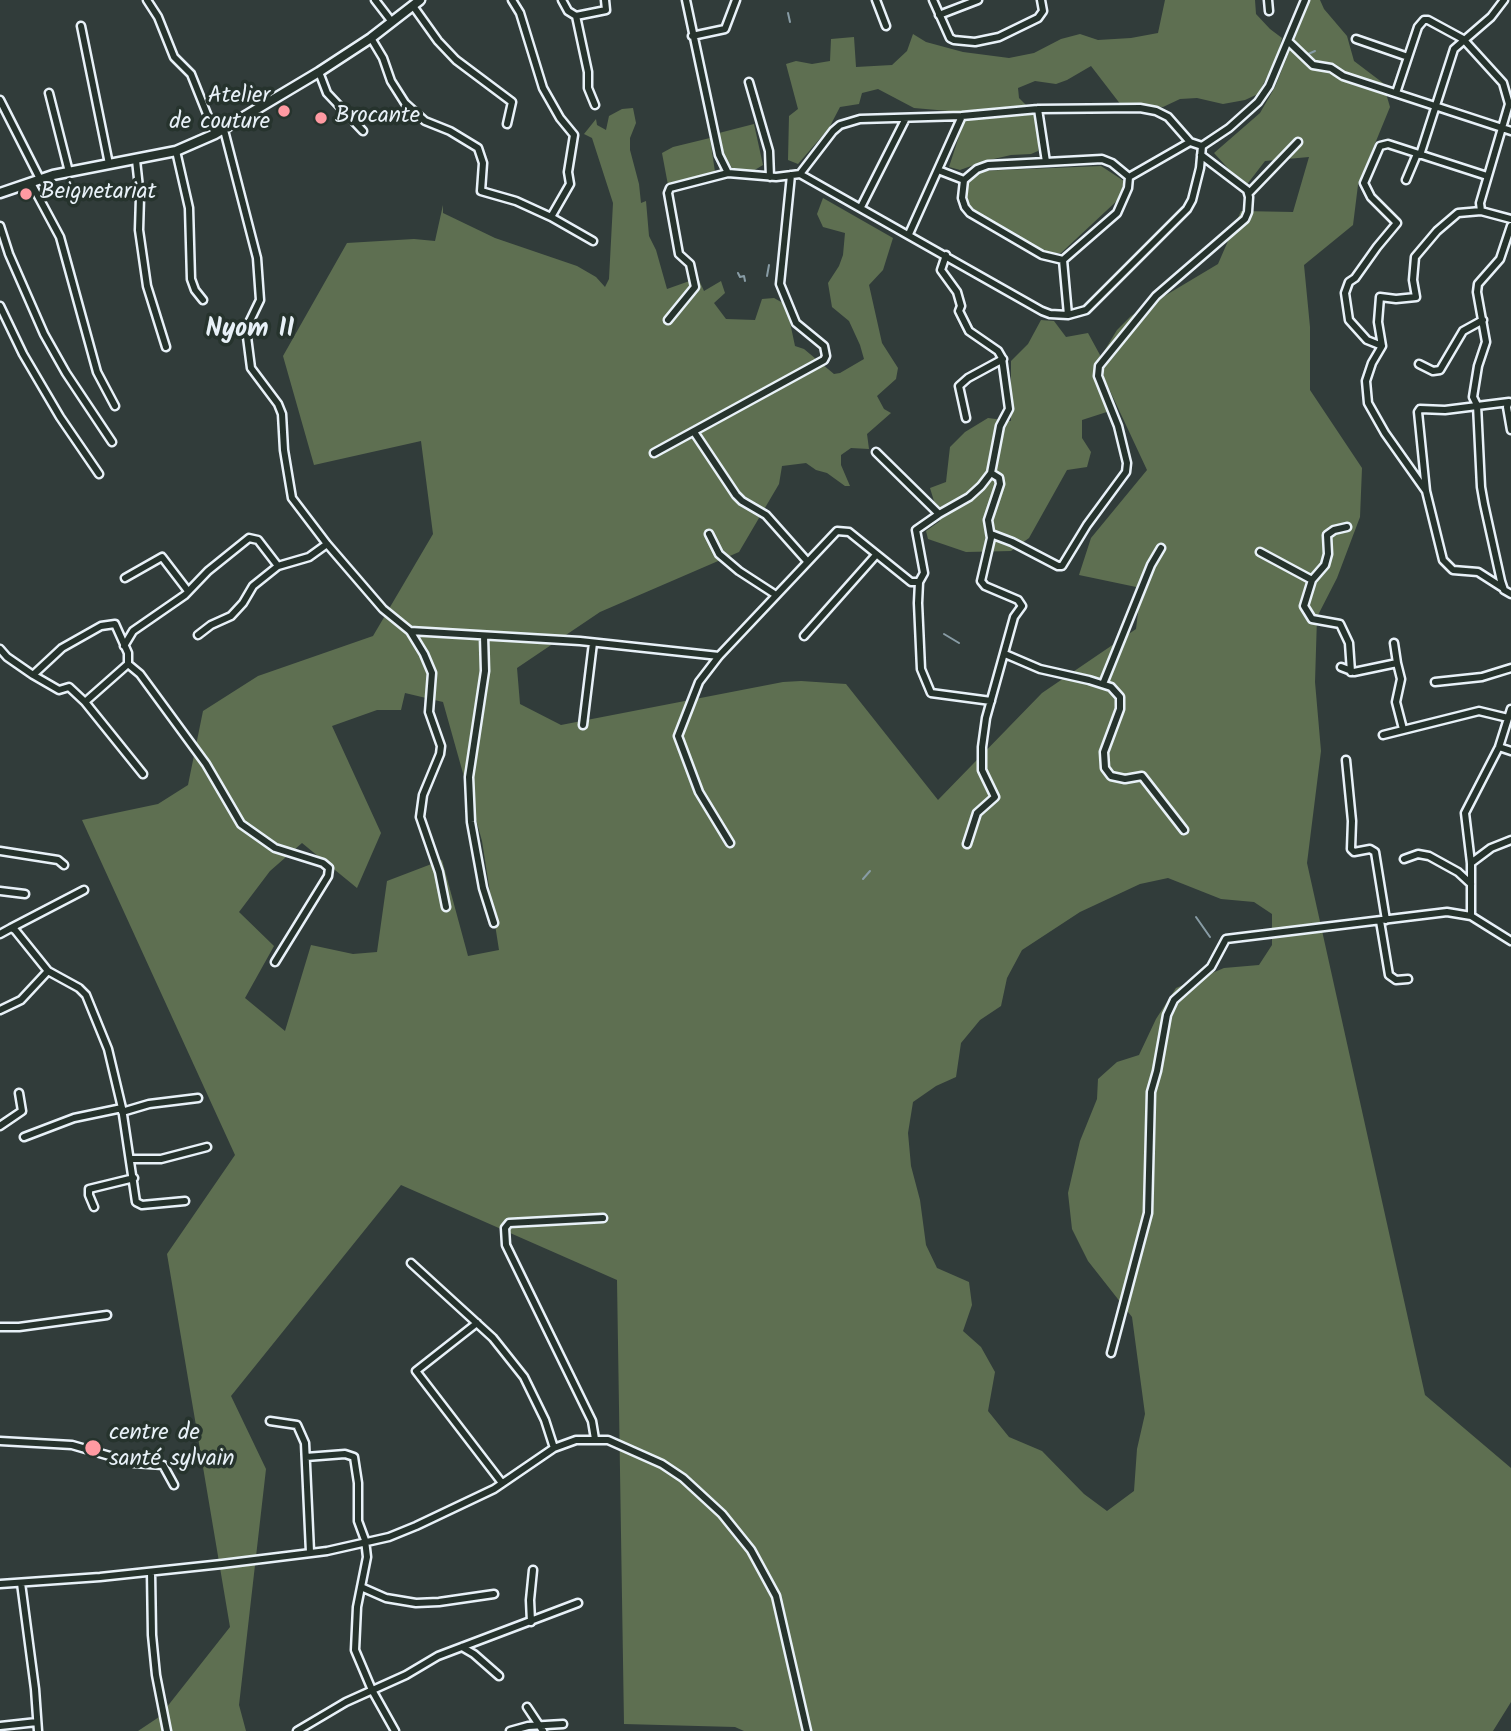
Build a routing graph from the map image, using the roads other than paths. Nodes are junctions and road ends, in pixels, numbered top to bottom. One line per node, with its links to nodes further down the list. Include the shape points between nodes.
1 (147, 0): 42 (street, via 174,57 191,74)
2 (375, 0): 19 (street)
3 (512, 0): 68 (street, via 543,88 574,135 570,184)
4 (562, 0): 18 (street)
5 (605, 0): 18 (street, via 606,10)
6 (686, 0): 22 (street)
7 (736, 0): 22 (street, via 725,29)
8 (876, 0): 21 (street)
9 (933, 0): 17 (street)
10 (978, 0): 17 (street)
11 (1041, 0): 17 (street, via 1043,11 1038,18 987,41 954,40)
12 (1268, 0): 16 (street)
13 (1305, 0): 26 (street)
14 (1504, 0): 25 (street)
15 (416, 3): 19 (main road); 38 (street, via 438,41 456,60 512,102)
16 (1269, 11)
17 (939, 15)
18 (576, 16): 33 (street)
19 (392, 22): 23 (main road)
20 (81, 26): 51 (street)
21 (886, 26)
22 (692, 36): 54 (street)
23 (371, 38): 28 (main road); 68 (street, via 405,103 425,121 478,148 483,163 481,191)
24 (1356, 39): 27 (street)
25 (1463, 39): 27 (street, via 1424,20); 34 (street, via 1453,52); 39 (street, via 1506,88 1509,104)
26 (1288, 41): 31 (street, via 1313,65); 45 (street, via 1258,102)
27 (1408, 57): 31 (street)
28 (319, 72): 40 (street, via 327,93); 42 (main road)
29 (749, 82): 58 (street, via 769,151)
30 (49, 93): 53 (street)
31 (1396, 93): 34 (street)
32 (0, 100): 60 (street)
33 (595, 105)
34 (1437, 106): 39 (street); 47 (street)
35 (1038, 109): 36 (street); 43 (street, via 1156,111 1168,117); 50 (street)
36 (962, 116): 37 (street); 52 (street)
37 (906, 118): 55 (street, via 859,119 840,125); 66 (street)
38 (507, 124)
39 (1503, 128): 41 (street); 57 (street)
40 (363, 131)
41 (1511, 131)
42 (219, 132): 46 (main road); 101 (street, via 257,258 260,300 246,329 251,368 282,414 292,498)
43 (1190, 142): 45 (street); 59 (street)
44 (1298, 142): 64 (street)
45 (1202, 146): 48 (street)
46 (176, 151): 49 (main road); 76 (street, via 189,208 191,279)
47 (1418, 154): 57 (street); 62 (street); 81 (street, via 1382,144 1364,183 1371,197 1397,223 1345,293 1349,320 1367,340)
48 (1201, 155): 64 (street); 78 (street, via 1187,209 1086,310)
49 (136, 160): 51 (main road); 82 (street, via 147,286)
50 (1046, 162): 59 (street, via 1102,159); 61 (street, via 988,165)
51 (109, 164): 53 (main road)
52 (938, 170): 61 (street); 72 (street)
53 (69, 172): 60 (main road)
54 (727, 173): 58 (street); 79 (street, via 668,191 679,254 690,264 695,287)
55 (800, 174): 56 (street); 66 (street)
56 (791, 175): 58 (street); 90 (street, via 780,284 796,323 824,346 826,356 821,364)
57 (1487, 176): 67 (street)
58 (770, 177)
59 (1129, 177): 75 (street, via 1117,213)
60 (40, 179): 63 (main road)
61 (964, 180): 75 (street, via 962,198 970,213 1042,255)
62 (1406, 180)
63 (31, 183): 65 (main road); 87 (street, via 61,237 97,372)
64 (1249, 193): 100 (street, via 1245,219 1156,296 1099,366 1098,376 1118,426 1127,468 1064,565)
65 (0, 194)
66 (860, 207): 72 (street)
67 (1481, 211): 69 (street); 81 (street, via 1457,214 1416,254 1416,297 1380,297)
68 (551, 217): 73 (street)
69 (1511, 219)
70 (0, 226): 91 (street, via 44,334)
71 (1511, 226): 80 (street, via 1500,259 1478,284)
72 (909, 234): 74 (street)
73 (593, 241)
74 (946, 255): 78 (street, via 1042,311); 83 (street, via 941,270 957,292 958,311 969,331)
75 (1063, 260): 78 (street)
76 (203, 300)
77 (0, 306): 95 (street, via 60,417)
78 (1068, 315)
79 (668, 320)
80 (1483, 320): 84 (street, via 1463,331 1440,370); 86 (street, via 1486,342 1473,388)
81 (1382, 346): 96 (street, via 1366,381 1368,403)
82 (166, 347)
83 (1003, 359): 88 (street, via 959,386); 94 (street, via 1009,409 1000,426)
84 (1419, 364)
85 (1510, 402): 86 (street); 89 (street)
86 (1477, 405): 96 (street, via 1418,412); 111 (street, via 1481,487 1501,581)
87 (115, 406)
88 (966, 418)
89 (1511, 430)
90 (694, 432): 93 (street); 105 (street, via 736,495 766,516)
91 (113, 442)
92 (876, 452): 97 (street)
93 (654, 453)
94 (991, 473): 97 (street, via 974,494); 100 (street, via 1000,481 988,520)
95 (99, 474)
96 (1426, 491): 111 (street, via 1445,564 1456,571 1483,574)
97 (939, 514): 109 (street, via 915,532 924,573)
98 (1347, 527): 108 (street, via 1327,535 1325,565)
99 (709, 534): 112 (street, via 719,554)
100 (991, 534): 121 (street, via 981,581 1022,606 1014,617)
101 (327, 544): 106 (street, via 309,556); 113 (street, via 383,609)
102 (1161, 548): 130 (street)
103 (1260, 552): 108 (street)
104 (876, 555): 105 (street, via 841,530); 109 (street, via 911,582); 116 (street)
105 (807, 561): 112 (street)
106 (278, 566): 110 (street, via 258,540 249,538); 114 (street, via 253,586 231,615)
107 (125, 578): 110 (street, via 162,557)
108 (1312, 580): 127 (street, via 1304,606 1308,615 1324,623 1340,624 1349,643)
109 (919, 582): 131 (street, via 919,640 926,685 931,693)
110 (188, 591): 119 (street, via 133,631)
111 (1508, 592)
112 (776, 595): 122 (street)
113 (410, 631): 115 (street); 154 (street, via 432,673 429,712 440,754 423,795 420,817)
114 (198, 635)
115 (484, 636): 117 (street); 157 (street, via 485,671 469,777 471,822)
116 (804, 636)
117 (593, 642): 122 (street); 135 (street)
118 (1394, 643): 123 (street)
119 (124, 646): 124 (street); 128 (street, via 115,624 104,624 62,648)
120 (0, 649): 128 (street)
121 (1005, 654): 130 (street, via 1040,669); 131 (street)
122 (719, 656): 144 (street, via 699,682 678,736 698,792)
123 (1397, 663): 127 (street); 136 (street, via 1401,679 1396,698)
124 (128, 664): 132 (street); 161 (street, via 206,764 241,824 275,848 329,868)
125 (1341, 667): 127 (street)
126 (1511, 668): 129 (street, via 1482,677)
127 (1352, 672)
128 (33, 675): 132 (street, via 59,690 69,687)
129 (1435, 682)
130 (1103, 684): 142 (street, via 1120,697 1104,752 1105,768 1111,776 1142,776)
131 (991, 701): 145 (street, via 982,770 995,797 977,813)
132 (85, 702): 141 (street)
133 (1511, 709): 134 (street)
134 (1508, 718): 136 (street, via 1479,710); 138 (street)
135 (583, 725)
136 (1403, 729): 137 (street)
137 (1383, 735)
138 (1499, 747): 139 (street); 148 (street, via 1465,813)
139 (1511, 751)
140 (1346, 760): 156 (street, via 1351,849 1375,852)
141 (143, 774)
142 (1184, 830)
143 (1511, 840): 148 (street)
144 (730, 843)
145 (967, 844)
146 (0, 851): 149 (street, via 58,860)
147 (1404, 859): 150 (street, via 1429,856)
148 (1471, 863): 150 (street)
149 (64, 865)
150 (1471, 884): 155 (street)
151 (84, 890): 158 (street)
152 (0, 891): 153 (street)
153 (25, 894)
154 (446, 907)
155 (1471, 916): 156 (street, via 1441,912); 160 (street)
156 (1383, 920): 163 (street, via 1389,975); 180 (street, via 1226,939 1206,974 1169,1006 1151,1092 1148,1213)
157 (494, 923)
158 (11, 928): 159 (street); 162 (street)
159 (0, 934)
160 (1511, 941)
161 (275, 962)
162 (48, 971): 164 (street, via 21,1000); 167 (street, via 86,995 108,1049)
163 (1408, 979)
164 (0, 1010)
165 (19, 1093): 168 (street, via 22,1111)
166 (198, 1098): 167 (street)
167 (122, 1110): 169 (street, via 74,1118); 171 (street)
168 (0, 1126)
169 (24, 1137)
170 (207, 1147): 171 (street, via 160,1159)
171 (131, 1159): 172 (street)
172 (134, 1178): 173 (street, via 136,1202 142,1205); 174 (street, via 89,1189)
173 (186, 1200)
174 (93, 1207)
175 (603, 1218): 182 (street, via 509,1223 505,1228 506,1245 592,1421)
176 (411, 1263): 178 (street)
177 (107, 1315): 179 (street)
178 (477, 1323): 184 (street, via 524,1377); 186 (street, via 416,1371)
179 (0, 1327)
180 (1111, 1353)
181 (270, 1421): 185 (street, via 297,1424)
182 (595, 1439): 184 (street); 211 (street, via 620,1444 683,1478 722,1514 751,1550 776,1596)
183 (0, 1441): 187 (street, via 72,1445 134,1463 163,1465)
184 (554, 1448): 186 (street)
185 (306, 1457): 188 (street, via 354,1457 358,1521); 189 (street)
186 (502, 1483): 188 (street, via 416,1527)
187 (174, 1485)
188 (365, 1540): 189 (street); 194 (street)
189 (310, 1552): 191 (street)
190 (533, 1570): 197 (street)
191 (151, 1572): 192 (street); 208 (street, via 156,1675)
192 (21, 1583): 193 (street); 202 (street)
193 (0, 1584)
194 (361, 1587): 195 (street, via 386,1598 416,1603); 200 (street, via 354,1644)
195 (494, 1594)
196 (578, 1603): 197 (street)
197 (531, 1622): 198 (street)
198 (462, 1647): 199 (street); 200 (street)
199 (499, 1676)
200 (372, 1690): 206 (street); 209 (street)
201 (527, 1707): 205 (street)
202 (37, 1722): 204 (street); 207 (street)
203 (563, 1724): 205 (street)
204 (0, 1726)
205 (542, 1728): 210 (street)
206 (394, 1730)
207 (38, 1731)
208 (167, 1731)
209 (298, 1731)
210 (510, 1731)
211 (807, 1731)

